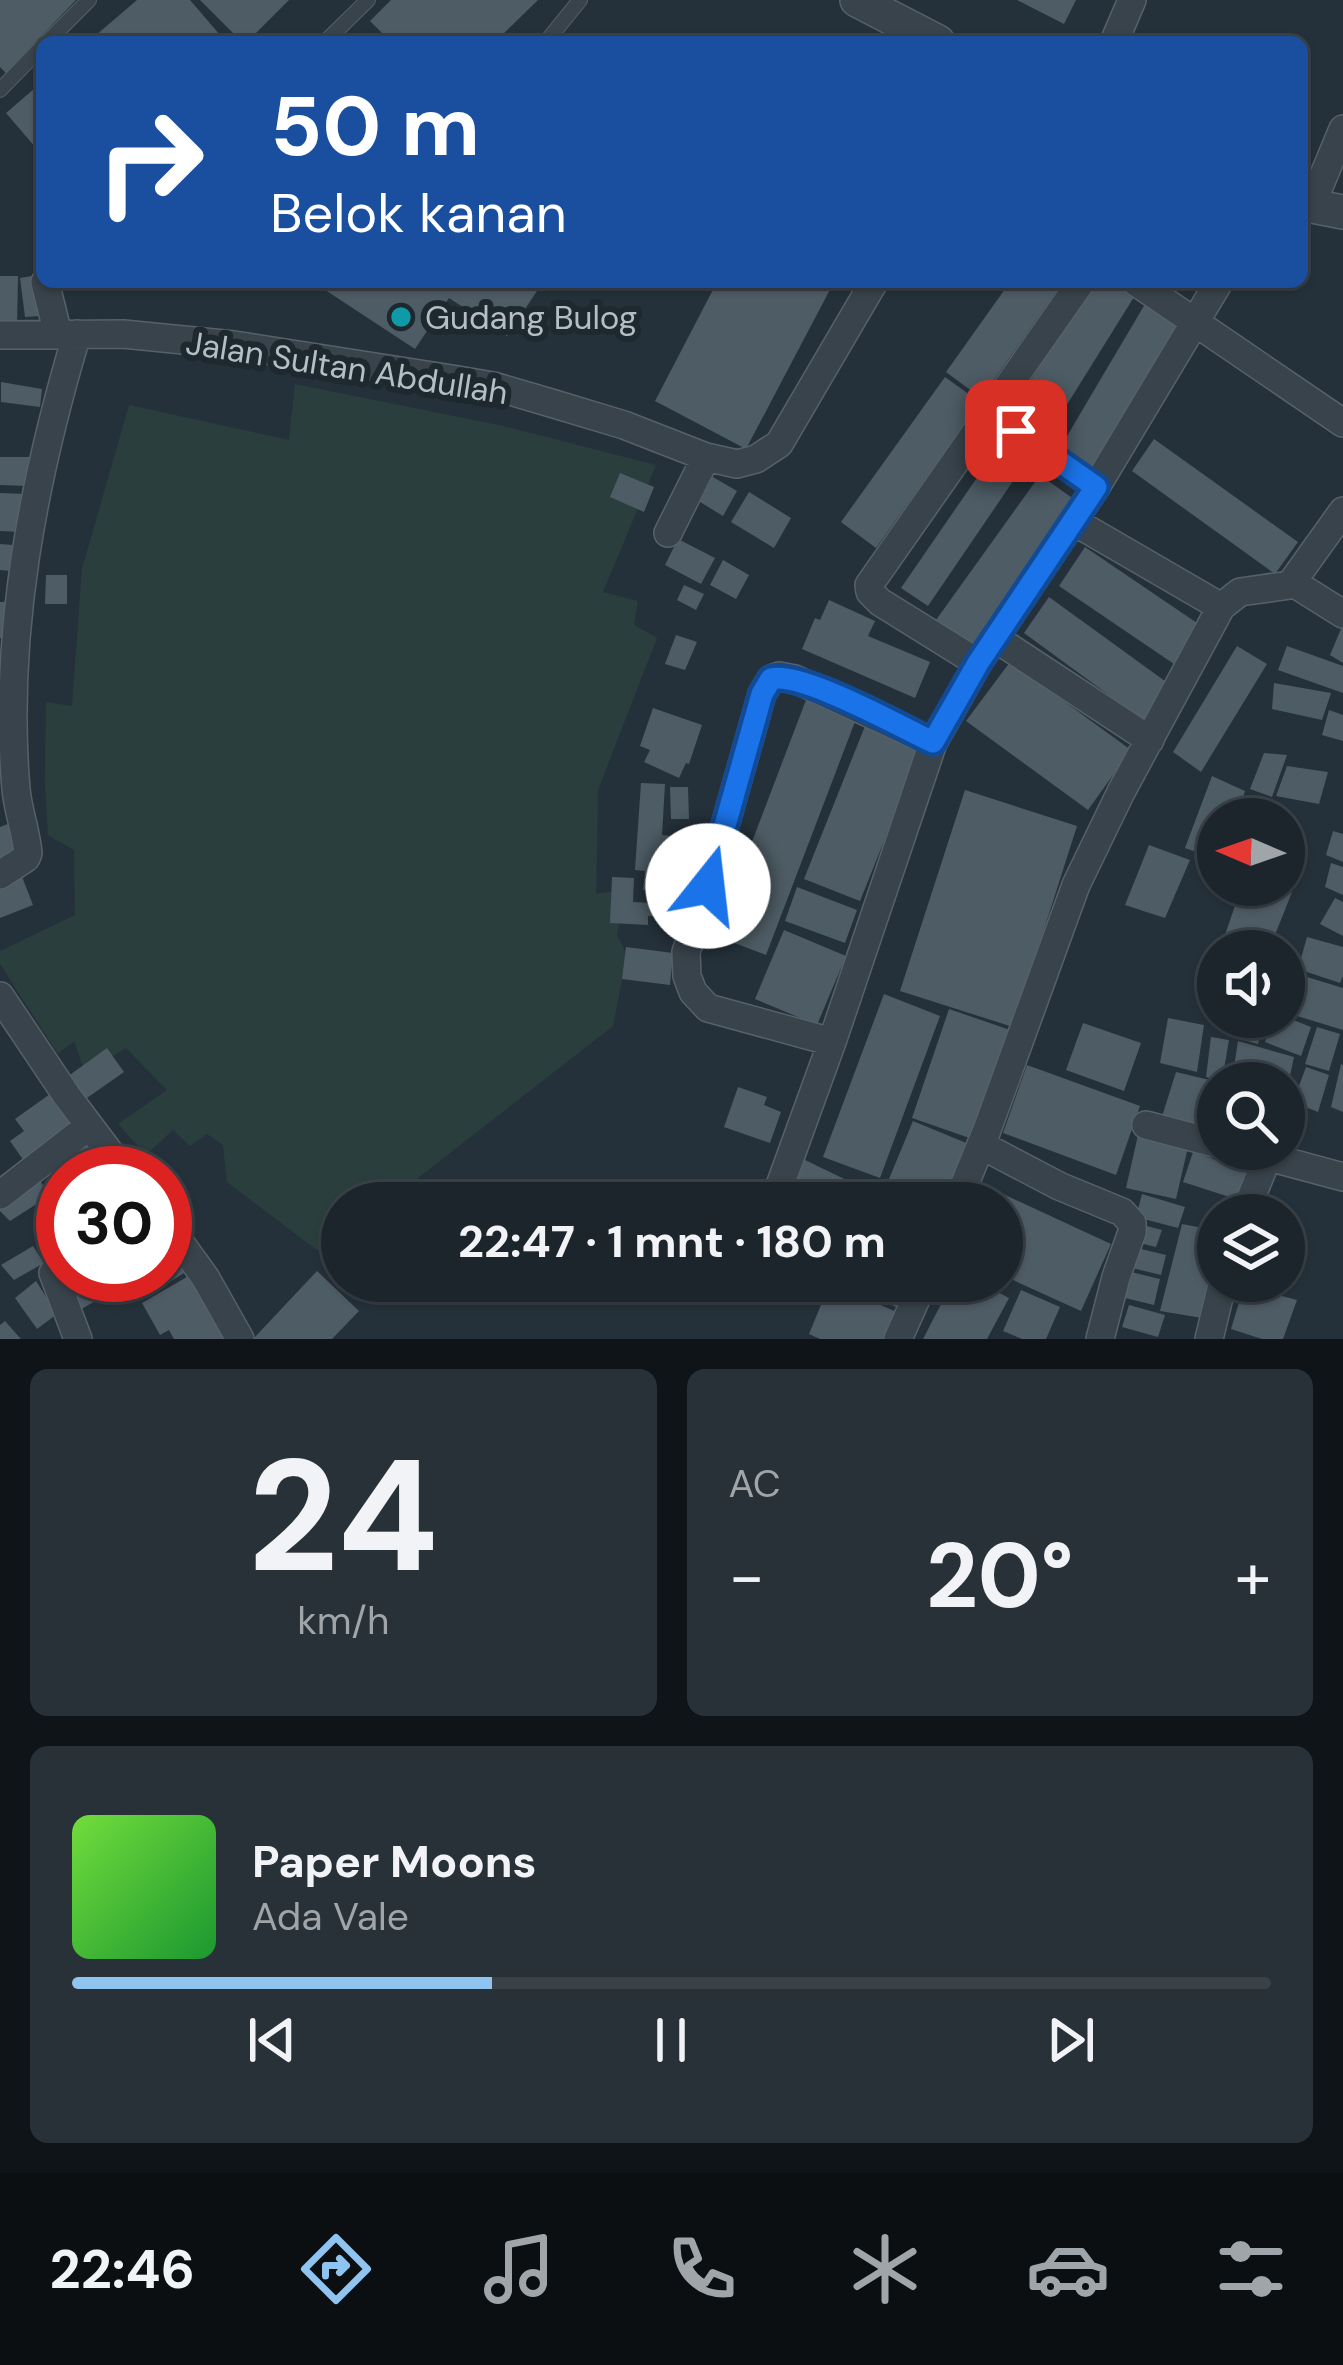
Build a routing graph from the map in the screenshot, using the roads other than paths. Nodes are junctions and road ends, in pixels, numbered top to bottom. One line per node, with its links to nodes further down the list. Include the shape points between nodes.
1 (89, 0): 6 (lane)
2 (368, 0): 7 (lane)
3 (580, 0): 8 (lane)
4 (857, 0): 9 (street)
5 (1132, 0): 10 (street)
6 (54, 36)
7 (331, 36)
8 (551, 36)
9 (926, 36)
10 (1117, 36)
11 (36, 54): 12 (lane)
12 (0, 90)
13 (1343, 129): 14 (street)
14 (1319, 207)
15 (48, 288): 22 (street)
16 (870, 288): 25 (street, Jalan Sultan Abdullah, via 778,444 747,463)
17 (1077, 288): 23 (street)
18 (1144, 288): 20 (street)
19 (1216, 288): 20 (street)
20 (1195, 325): 24 (street); 26 (street)
21 (0, 334): 22 (street, Jalan Sultan Abdullah)
22 (68, 334): 25 (street, Jalan Sultan Abdullah, via 234,345 493,386); 34 (street)
23 (990, 412): 26 (street); 35 (street, via 869,585 880,602)
24 (1343, 423)
25 (706, 457): 29 (street)
26 (1096, 487): 28 (street)
27 (1343, 511): 30 (street)
28 (1073, 521): 31 (street); 33 (street)
29 (668, 533)
30 (1292, 582): 31 (street, via 1240,592); 32 (street)
31 (1221, 608): 36 (street)
32 (1343, 614)
33 (995, 638): 35 (street); 36 (street)
34 (8, 641): 38 (street, via 16,794 28,853)
35 (978, 663): 37 (street)
36 (1150, 740): 44 (street, via 1076,885)
37 (933, 742): 40 (street); 40 (street, via 795,679 771,679 762,694 686,952 687,976 708,1008)
38 (0, 875)
39 (0, 996): 42 (street)
40 (832, 1042): 48 (street)
41 (1146, 1125): 43 (street)
42 (89, 1126): 45 (street); 50 (street)
43 (1197, 1138)
44 (981, 1145): 49 (street); 58 (street, via 1132,1223)
45 (104, 1146)
46 (1305, 1167): 47 (street)
47 (1343, 1178)
48 (781, 1182)
49 (966, 1182)
50 (0, 1195)
51 (192, 1259): 56 (street)
52 (64, 1302): 55 (street)
53 (915, 1302): 57 (street)
54 (1218, 1302): 59 (street)
55 (78, 1339)
56 (240, 1339)
57 (898, 1339)
58 (1100, 1339)
59 (1209, 1339)

